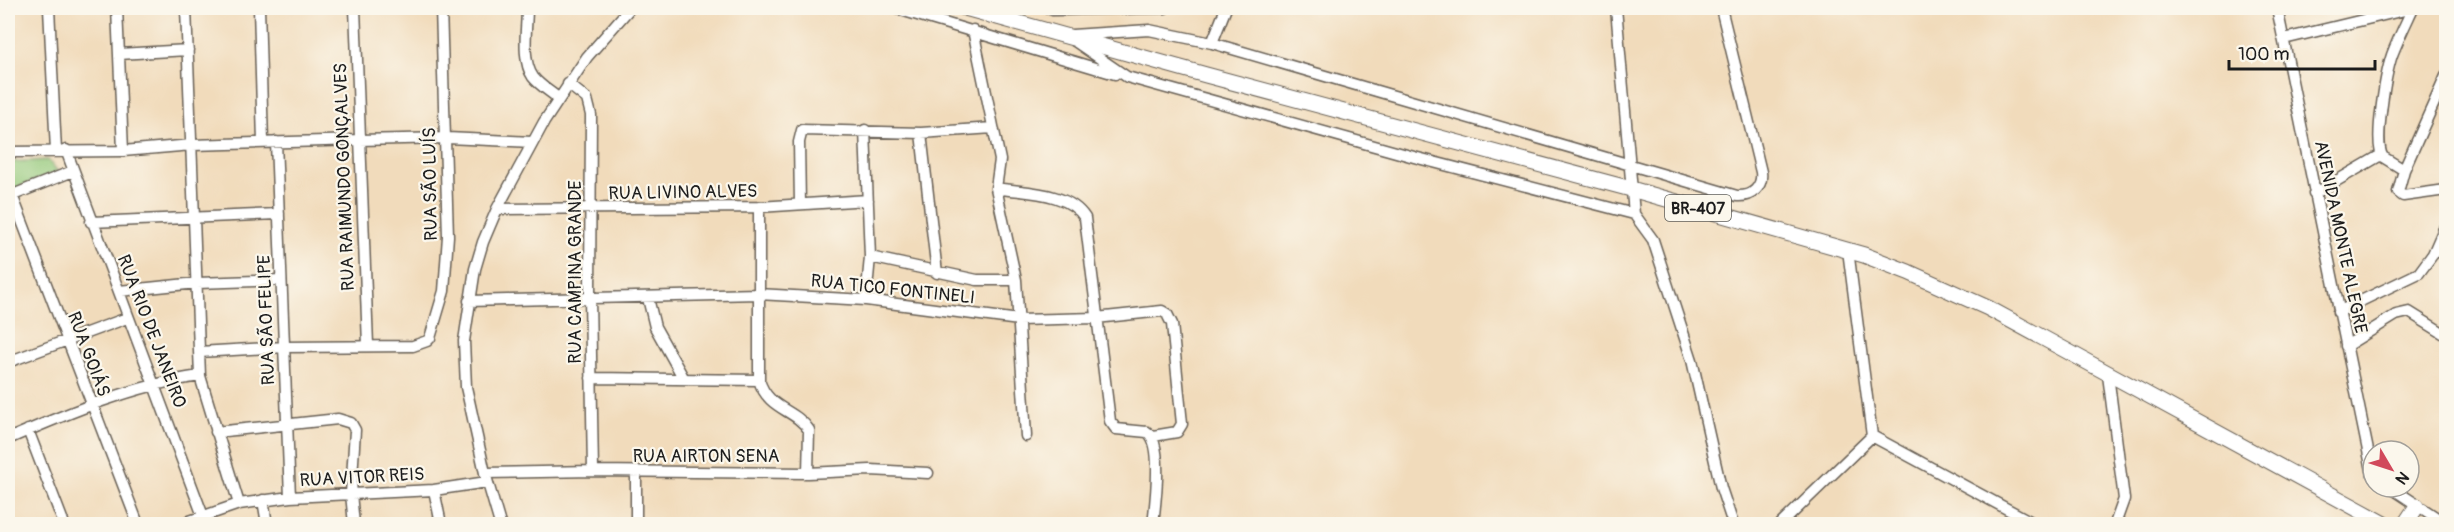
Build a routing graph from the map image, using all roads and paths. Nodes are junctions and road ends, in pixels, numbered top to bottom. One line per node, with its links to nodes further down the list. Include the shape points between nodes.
1 (49, 8): 39 (street, RUA RIO DE JANEIRO)
2 (117, 8): 25 (street)
3 (186, 8): 24 (street)
4 (259, 8): 35 (street)
5 (355, 8): 34 (street, RUA RAIMUNDO GONÇALVES)
6 (441, 8): 33 (street, RUA SÃO LUÍS)
7 (527, 8): 29 (street, via 530,70)
8 (630, 8): 28 (street)
9 (894, 8): 19 (street)
10 (965, 8): 21 (highway, BR-407)
11 (1051, 8): 12 (street)
12 (1143, 8): 13 (street); 20 (street)
13 (1165, 8)
14 (1226, 8): 23 (street)
15 (1616, 8): 43 (street)
16 (1721, 8): 43 (street, via 1761,172 1760,184 1755,192 1737,196)
17 (2277, 8): 22 (street, AVENIDA MONTE ALEGRE)
18 (2413, 8): 22 (street); 42 (street, via 2388,71)
19 (974, 30): 27 (street); 30 (street)
20 (1149, 30): 21 (street); 23 (street)
21 (1065, 35): 27 (street); 47 (highway, BR-407)
22 (2284, 39): 49 (street, AVENIDA MONTE ALEGRE)
23 (1212, 43): 43 (street)
24 (188, 50): 25 (street); 38 (street)
25 (119, 54): 40 (street)
26 (2446, 76): 44 (street)
27 (1127, 77): 57 (street)
28 (568, 84): 29 (street); 55 (street, RUA CAMPINA GRANDE, via 587,99 591,108)
29 (559, 99): 37 (street)
30 (993, 128): 32 (street); 46 (street, via 1000,160)
31 (865, 130): 32 (street); 51 (street); 52 (street, via 802,130)
32 (921, 133): 63 (street)
33 (447, 138): 34 (street); 37 (street); 79 (street, RUA SÃO LUÍS, via 444,291 430,338 413,346)
34 (359, 140): 36 (street); 79 (street, RUA RAIMUNDO GONÇALVES)
35 (263, 142): 36 (street); 38 (street)
36 (276, 142): 56 (street, RUA SÃO FELIPE)
37 (532, 142): 54 (street)
38 (192, 146): 40 (street); 58 (street)
39 (61, 151): 40 (street); 41 (street); 45 (street, RUA RIO DE JANEIRO)
40 (123, 151)
41 (8, 152)
42 (2381, 155): 44 (street); 49 (street)
43 (1628, 164): 47 (street)
44 (2404, 170): 48 (street, via 2398,187 2400,195)
45 (73, 171): 50 (street); 59 (street, RUA RIO DE JANEIRO)
46 (996, 188): 65 (street); 75 (street, via 1051,197 1082,212 1088,224)
47 (1631, 189): 57 (street); 61 (highway, BR-407)
48 (2446, 190)
49 (2314, 194): 73 (street, AVENIDA MONTE ALEGRE)
50 (10, 196): 78 (street, RUA GOIÁS)
51 (868, 200): 52 (street, RUA LIVINO ALVES); 62 (street)
52 (801, 204): 53 (street, RUA LIVINO ALVES)
53 (759, 207): 55 (street, RUA LIVINO ALVES); 68 (street)
54 (497, 209): 55 (street, RUA LIVINO ALVES); 72 (street, via 483,242)
55 (592, 210): 69 (street, RUA CAMPINA GRANDE)
56 (279, 214): 58 (street); 64 (street, RUA SÃO FELIPE)
57 (1634, 214): 122 (street, via 1653,240 1692,360)
58 (194, 217): 59 (street); 66 (street)
59 (91, 222): 67 (street, RUA RIO DE JANEIRO)
60 (2446, 224): 73 (street, via 2433,254 2419,273)
61 (1848, 250): 84 (highway, BR-407, via 1988,308); 96 (street)
62 (870, 256): 63 (street); 71 (street)
63 (937, 273): 65 (street, via 977,280)
64 (281, 280): 66 (street); 81 (street, RUA SÃO FELIPE)
65 (1016, 280): 76 (street)
66 (197, 283): 67 (street); 82 (street)
67 (118, 291): 74 (street, RUA RIO DE JANEIRO)
68 (758, 294): 70 (street, RUA TICO FONTINELI); 71 (street, RUA TICO FONTINELI); 88 (street)
69 (590, 297): 70 (street, RUA TICO FONTINELI); 72 (street, RUA TICO FONTINELI); 86 (street, RUA CAMPINA GRANDE)
70 (648, 298): 87 (street, via 655,327)
71 (866, 300): 76 (street, RUA TICO FONTINELI)
72 (469, 301): 103 (street, via 464,340 466,387)
73 (2338, 312): 80 (street, AVENIDA MONTE ALEGRE)
74 (127, 318): 78 (street); 89 (street, RUA RIO DE JANEIRO)
75 (1096, 318): 76 (street, RUA TICO FONTINELI); 95 (street, via 1110,421 1116,429); 95 (street, RUA TICO FONTINELI, via 1162,311 1170,318 1182,424 1177,432)
76 (1019, 320): 94 (street)
77 (2446, 335): 80 (street, via 2409,312 2396,315)
78 (66, 341): 83 (street); 90 (street, RUA GOIÁS)
79 (368, 345): 81 (street)
80 (2346, 346): 98 (street, AVENIDA MONTE ALEGRE)
81 (284, 347): 82 (street); 91 (street, RUA SÃO FELIPE)
82 (199, 352): 85 (street)
83 (8, 362)
84 (2108, 375): 125 (street, via 2124,500); 126 (highway, BR-407)
85 (200, 376): 89 (street); 93 (street)
86 (591, 378): 87 (street); 99 (street, RUA CAMPINA GRANDE)
87 (684, 379): 88 (street)
88 (759, 380): 101 (street, via 769,399 809,430)
89 (155, 384): 90 (street); 111 (street, RUA RIO DE JANEIRO)
90 (91, 406): 92 (street); 114 (street, RUA GOIÁS)
91 (286, 426): 93 (street); 105 (street, via 347,420 355,430); 106 (street, RUA SÃO FELIPE)
92 (28, 430): 97 (street); 113 (street)
93 (216, 432): 109 (street)
94 (1026, 436)
95 (1153, 436): 121 (street)
96 (1872, 436): 123 (street); 124 (street)
97 (8, 439)
98 (2365, 439)
99 (593, 471): 100 (street, RUA AIRTON SENA); 103 (street, RUA AIRTON SENA)
100 (636, 472): 101 (street, RUA AIRTON SENA); 120 (street)
101 (808, 473): 102 (street, RUA AIRTON SENA)
102 (928, 473)
103 (486, 478): 104 (street, RUA VITOR REIS); 119 (street)
104 (434, 490): 105 (street, RUA VITOR REIS); 118 (street)
105 (351, 494): 106 (street, RUA VITOR REIS); 117 (street)
106 (290, 497): 108 (street, RUA VITOR REIS)
107 (2407, 499): 110 (street)
108 (263, 500): 109 (street, RUA VITOR REIS); 116 (street)
109 (239, 504): 111 (street, RUA VITOR REIS)
110 (2417, 506): 112 (street); 127 (highway)
111 (205, 521): 115 (street, RUA VITOR REIS)
112 (2446, 524)
113 (64, 525)
114 (138, 525)
115 (181, 525)
116 (267, 525)
117 (354, 525)
118 (441, 525)
119 (500, 525)
120 (636, 525)
121 (1153, 525)
122 (1733, 525)
123 (1781, 525)
124 (2036, 525)
125 (2115, 525)
126 (2385, 525)
127 (2405, 525)

